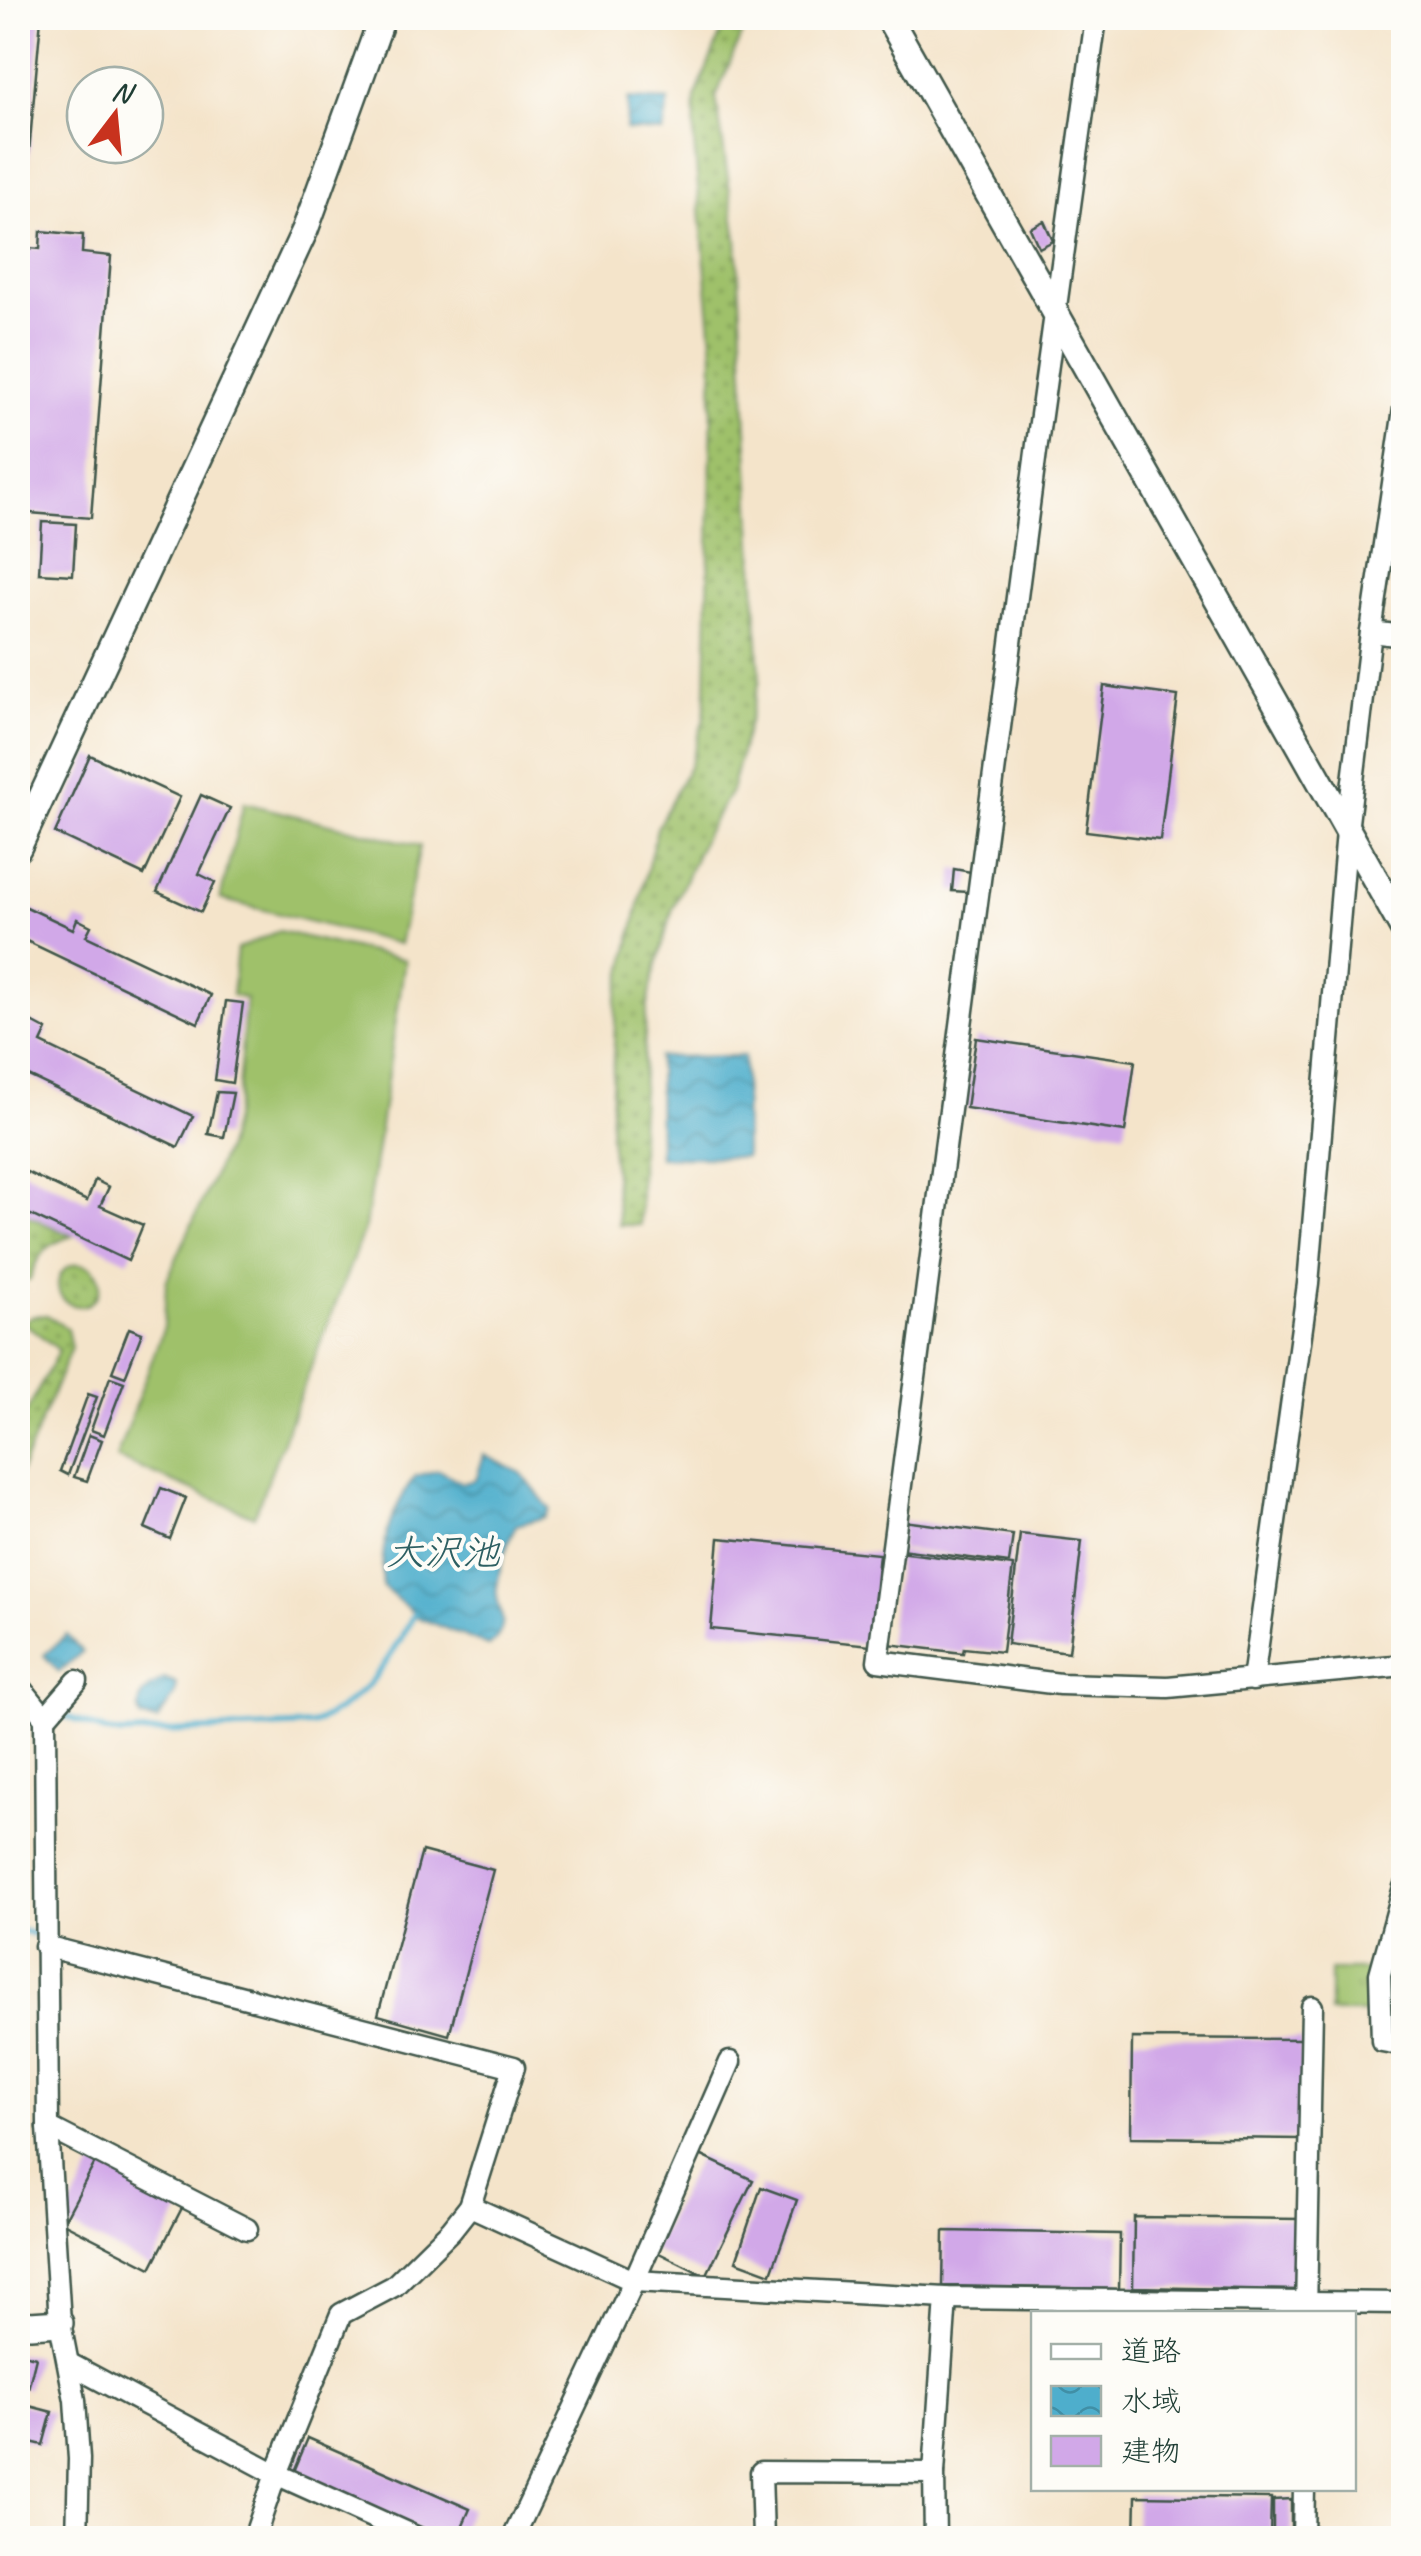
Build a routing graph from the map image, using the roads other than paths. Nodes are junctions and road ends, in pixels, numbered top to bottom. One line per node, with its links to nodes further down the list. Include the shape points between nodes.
1 (382, 18): 9 (street, via 305,230)
2 (889, 18): 4 (street)
3 (1096, 18): 4 (street)
4 (1057, 311): 8 (street); 13 (street, via 878,1661 1060,1684)
5 (1404, 409): 6 (street)
6 (1370, 632): 7 (street); 8 (street)
7 (1404, 636)
8 (1347, 831): 10 (street); 13 (street, via 1308,1284)
9 (18, 848)
10 (1404, 930)
11 (1404, 1665): 13 (street)
12 (77, 1680): 15 (street)
13 (1253, 1680)
14 (18, 1684): 15 (street)
15 (45, 1718): 18 (street)
16 (1404, 1887): 17 (street)
17 (1400, 1920): 20 (street, via 1380,1974 1381,2035 1382,2042)
18 (44, 1946): 22 (street); 23 (street, via 514,2067)
19 (1312, 2007): 28 (street)
20 (1404, 2045)
21 (730, 2062): 25 (street)
22 (48, 2127): 24 (street); 30 (street)
23 (470, 2206): 25 (street); 33 (street, via 394,2286 340,2314)
24 (247, 2229)
25 (634, 2281): 26 (street); 38 (street)
26 (946, 2298): 28 (street); 32 (street)
27 (1404, 2303): 28 (street)
28 (1306, 2307)
29 (18, 2322): 30 (street)
30 (60, 2323): 31 (street)
31 (70, 2364): 33 (street); 35 (street, via 79,2459)
32 (934, 2473): 39 (street, via 760,2472); 40 (street)
33 (276, 2474): 36 (street); 37 (street)
34 (1304, 2491): 41 (street)
35 (77, 2538)
36 (254, 2538)
37 (418, 2538)
38 (513, 2538)
39 (762, 2538)
40 (935, 2538)
41 (1303, 2538)

